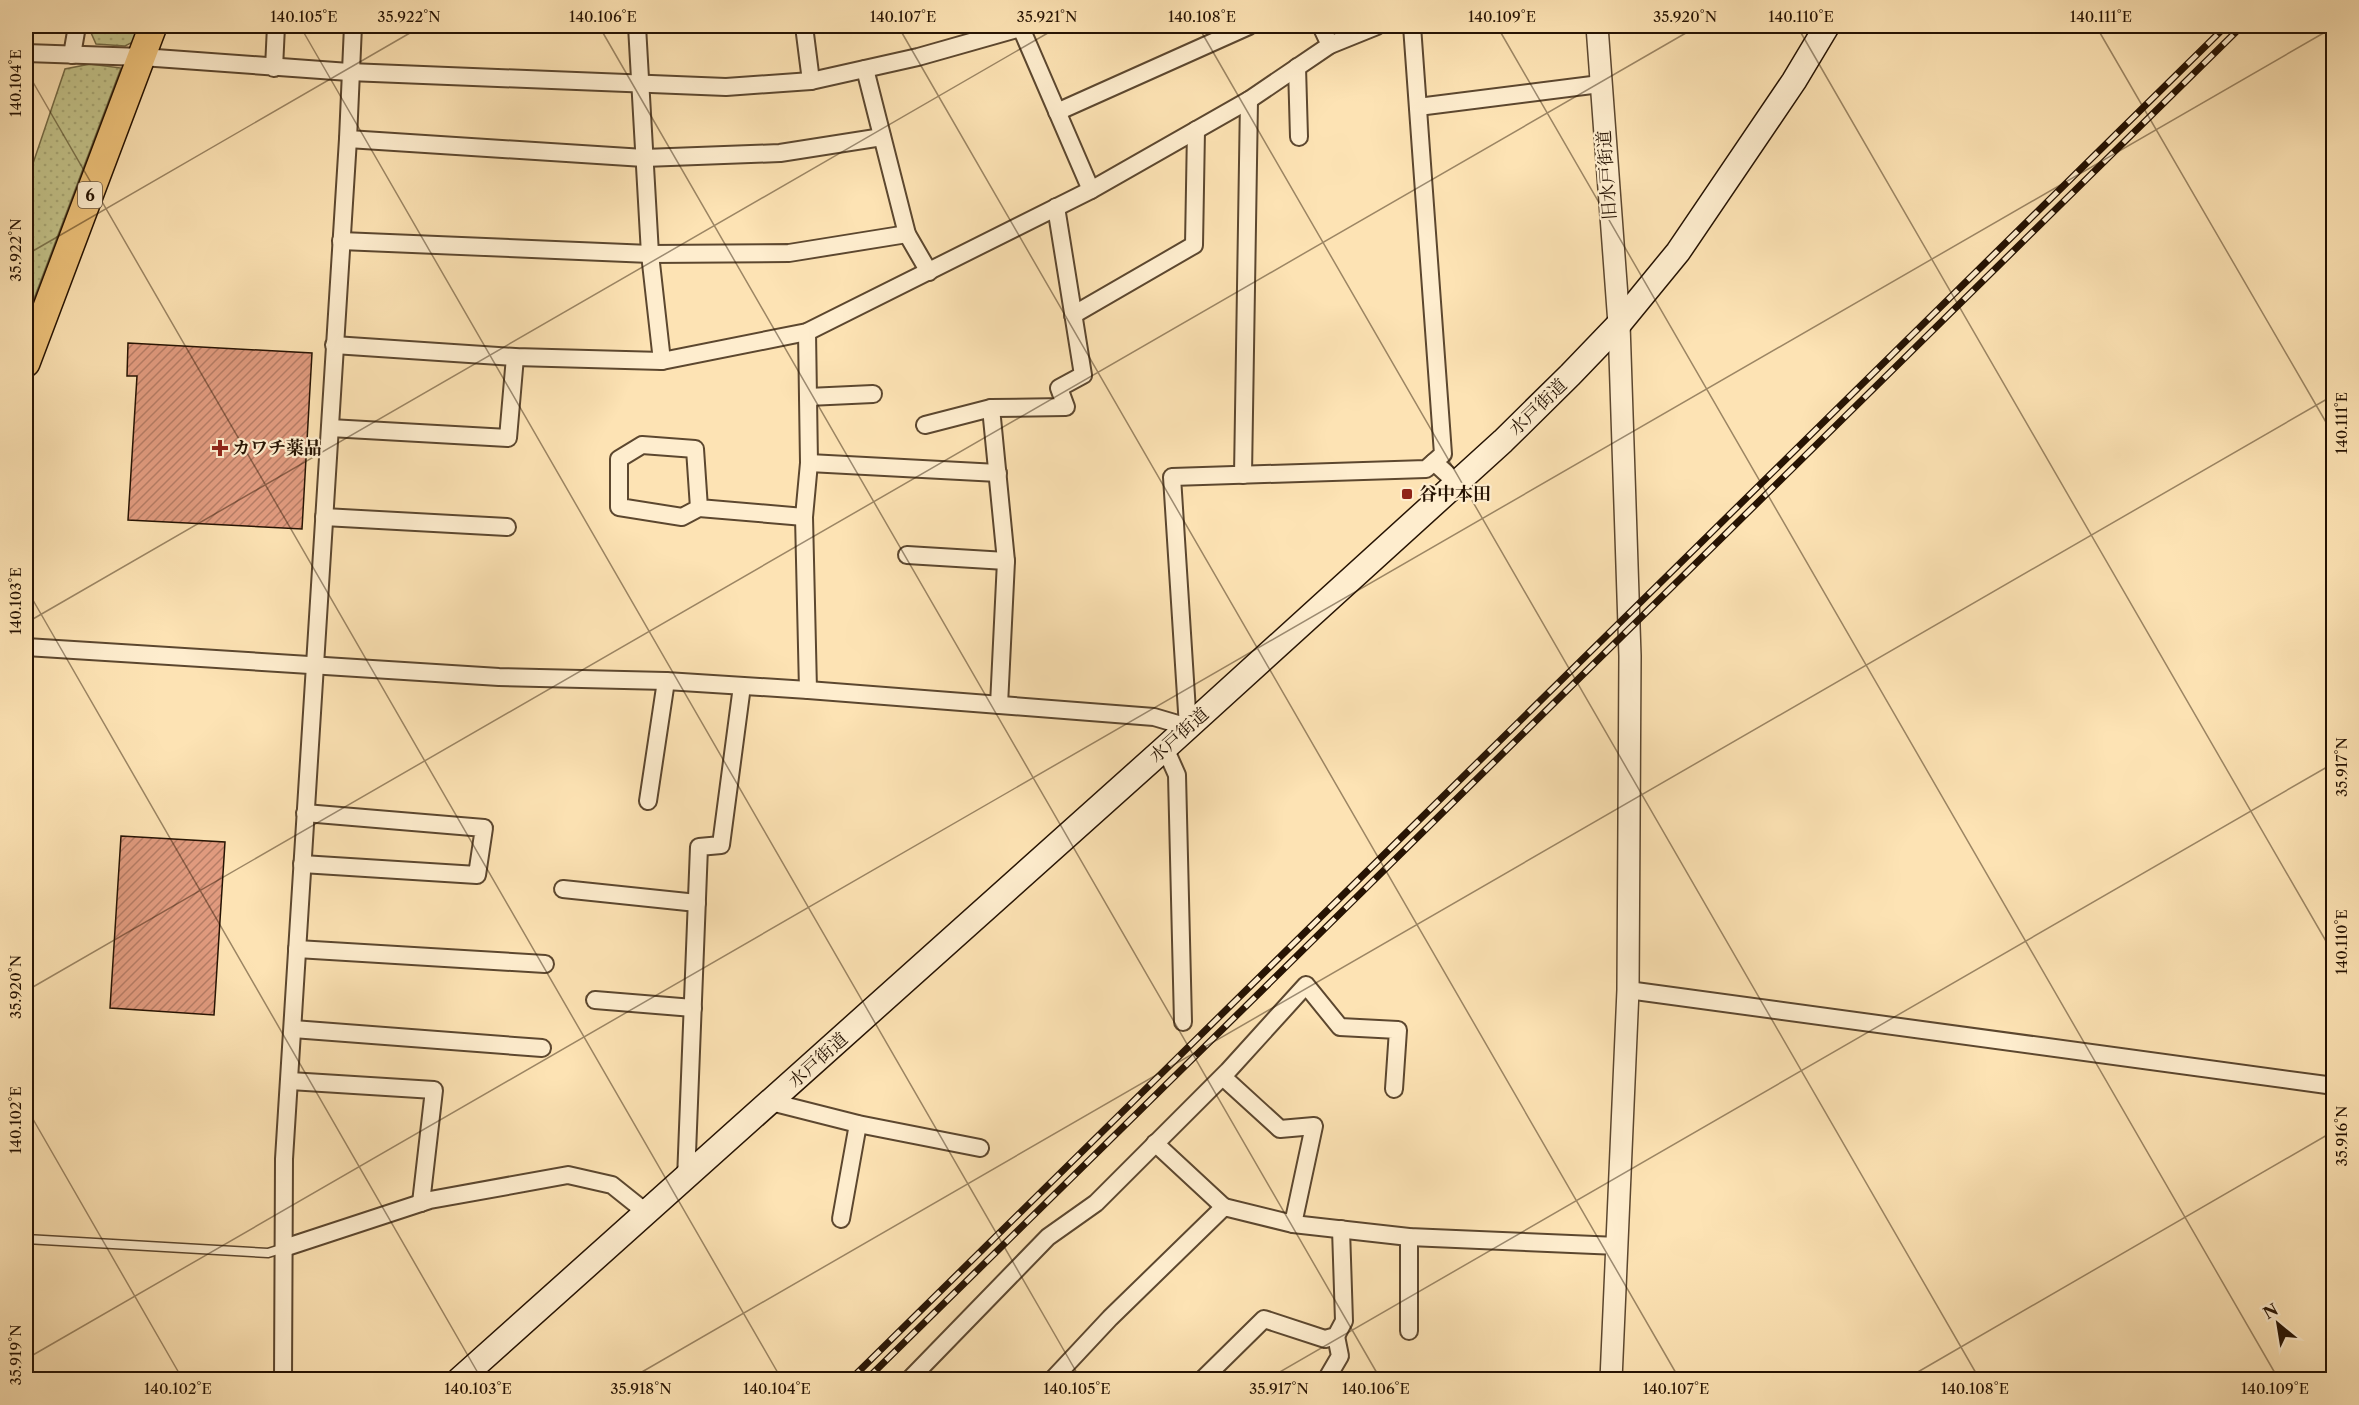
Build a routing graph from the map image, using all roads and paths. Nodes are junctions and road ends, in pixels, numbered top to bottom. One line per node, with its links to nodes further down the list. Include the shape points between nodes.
1 (77, 26): 16 (street)
2 (153, 26): 17 (highway, 6)
3 (276, 26): 19 (street)
4 (353, 26): 21 (street)
5 (637, 26): 24 (street)
6 (804, 26): 22 (street)
7 (1024, 26): 20 (street); 27 (street)
8 (1249, 26): 27 (street)
9 (1321, 26): 14 (street)
10 (1377, 26): 14 (street)
11 (1412, 26): 26 (street)
12 (1597, 26): 23 (street, 旧水戸街道)
13 (1827, 26): 40 (main road, 水戸街道, via 1678,252)
14 (1330, 45): 18 (street)
15 (26, 53): 16 (street)
16 (72, 55): 17 (street)
17 (142, 57): 19 (street); 45 (highway, 6)
18 (1297, 67): 25 (street); 30 (street)
19 (274, 68): 21 (street)
20 (865, 69): 22 (street); 29 (street)
21 (349, 72): 24 (street); 31 (street)
22 (811, 81): 24 (street, via 726,87)
23 (1600, 84): 26 (street); 40 (street, 旧水戸街道)
24 (639, 85): 32 (street)
25 (1249, 100): 28 (street); 54 (street)
26 (1418, 107): 51 (street, via 1443,454)
27 (1058, 112): 33 (street)
28 (1196, 130): 33 (street); 39 (street, via 1194,245)
29 (882, 137): 32 (street, via 780,153); 35 (street)
30 (1299, 137)
31 (348, 139): 32 (street); 36 (street)
32 (644, 158): 37 (street)
33 (1091, 190): 34 (street)
34 (1056, 207): 38 (street); 39 (street)
35 (907, 234): 37 (street, via 789,252); 38 (street)
36 (341, 241): 37 (street); 42 (street)
37 (650, 254): 44 (street)
38 (929, 272): 41 (street)
39 (1073, 315): 48 (street, via 1083,375 1059,388 1066,407)
40 (1619, 324): 55 (main road, 水戸街道); 77 (street, 旧水戸街道, via 1630,656)
41 (807, 332): 44 (street); 47 (street)
42 (334, 345): 43 (street); 50 (street)
43 (515, 357): 44 (street); 50 (street, via 508,438)
44 (662, 361)
45 (26, 363)
46 (873, 394): 47 (street)
47 (807, 397): 52 (street)
48 (991, 408): 49 (street); 53 (street)
49 (925, 425)
50 (330, 428): 57 (street)
51 (1434, 462): 54 (street, via 1426,469); 55 (street)
52 (808, 463): 53 (street); 58 (street)
53 (998, 472): 61 (street)
54 (1243, 475): 68 (street, via 1172,477)
55 (1457, 483): 68 (main road, 水戸街道)
56 (699, 508): 56 (street, via 695,449 642,444 619,459 619,507 682,517); 58 (street)
57 (324, 517): 59 (street); 63 (street)
58 (804, 518): 66 (street)
59 (507, 527)
60 (907, 555): 61 (street)
61 (1006, 561): 67 (street)
62 (26, 647): 63 (street)
63 (314, 664): 64 (street, via 499,677); 71 (street)
64 (666, 681): 65 (street); 70 (street)
65 (742, 686): 66 (street); 74 (street, via 721,845 699,846)
66 (808, 690): 67 (street)
67 (999, 705): 68 (street, via 1154,717)
68 (1188, 727): 69 (main road, 水戸街道)
69 (1165, 748): 80 (street, via 1177,775); 87 (main road, 水戸街道)
70 (648, 801)
71 (305, 813): 72 (street); 72 (street, via 484,828 477,875)
72 (302, 864): 75 (street)
73 (563, 889): 74 (street)
74 (697, 903): 79 (street)
75 (297, 949): 76 (street); 81 (street)
76 (545, 964)
77 (1628, 990): 85 (street); 100 (street, 旧水戸街道)
78 (595, 1000): 79 (street)
79 (693, 1008): 91 (street)
80 (1183, 1022)
81 (293, 1029): 82 (street); 84 (street)
82 (542, 1048)
83 (1223, 1077): 86 (street, via 1306,985 1340,1027 1398,1030); 89 (street); 96 (street, via 1280,1129 1314,1126)
84 (291, 1081): 92 (street, via 434,1090); 101 (street, via 284,1159)
85 (2334, 1086)
86 (1394, 1089)
87 (771, 1102): 88 (street); 91 (main road, 水戸街道)
88 (858, 1124): 90 (street); 95 (street)
89 (1155, 1143): 93 (street); 104 (street, via 1096,1203 1048,1237)
90 (980, 1148)
91 (686, 1179): 94 (main road, 水戸街道)
92 (421, 1203): 94 (street, via 568,1174 612,1185); 101 (street)
93 (1224, 1207): 96 (street); 107 (street)
94 (647, 1213): 106 (main road, 水戸街道)
95 (841, 1219)
96 (1293, 1224): 97 (street)
97 (1341, 1229): 98 (street); 103 (street, via 1344,1321)
98 (1409, 1237): 100 (street); 102 (street)
99 (26, 1239): 101 (lane, via 268,1253)
100 (1618, 1246): 110 (street, 旧水戸街道)
101 (284, 1248): 105 (street)
102 (1409, 1331)
103 (1336, 1336): 108 (street, via 1325,1340 1264,1319); 109 (street, via 1340,1356)
104 (918, 1377)
105 (283, 1380)
106 (459, 1380)
107 (1052, 1380)
108 (1202, 1380)
109 (1326, 1380)
110 (1611, 1380)

